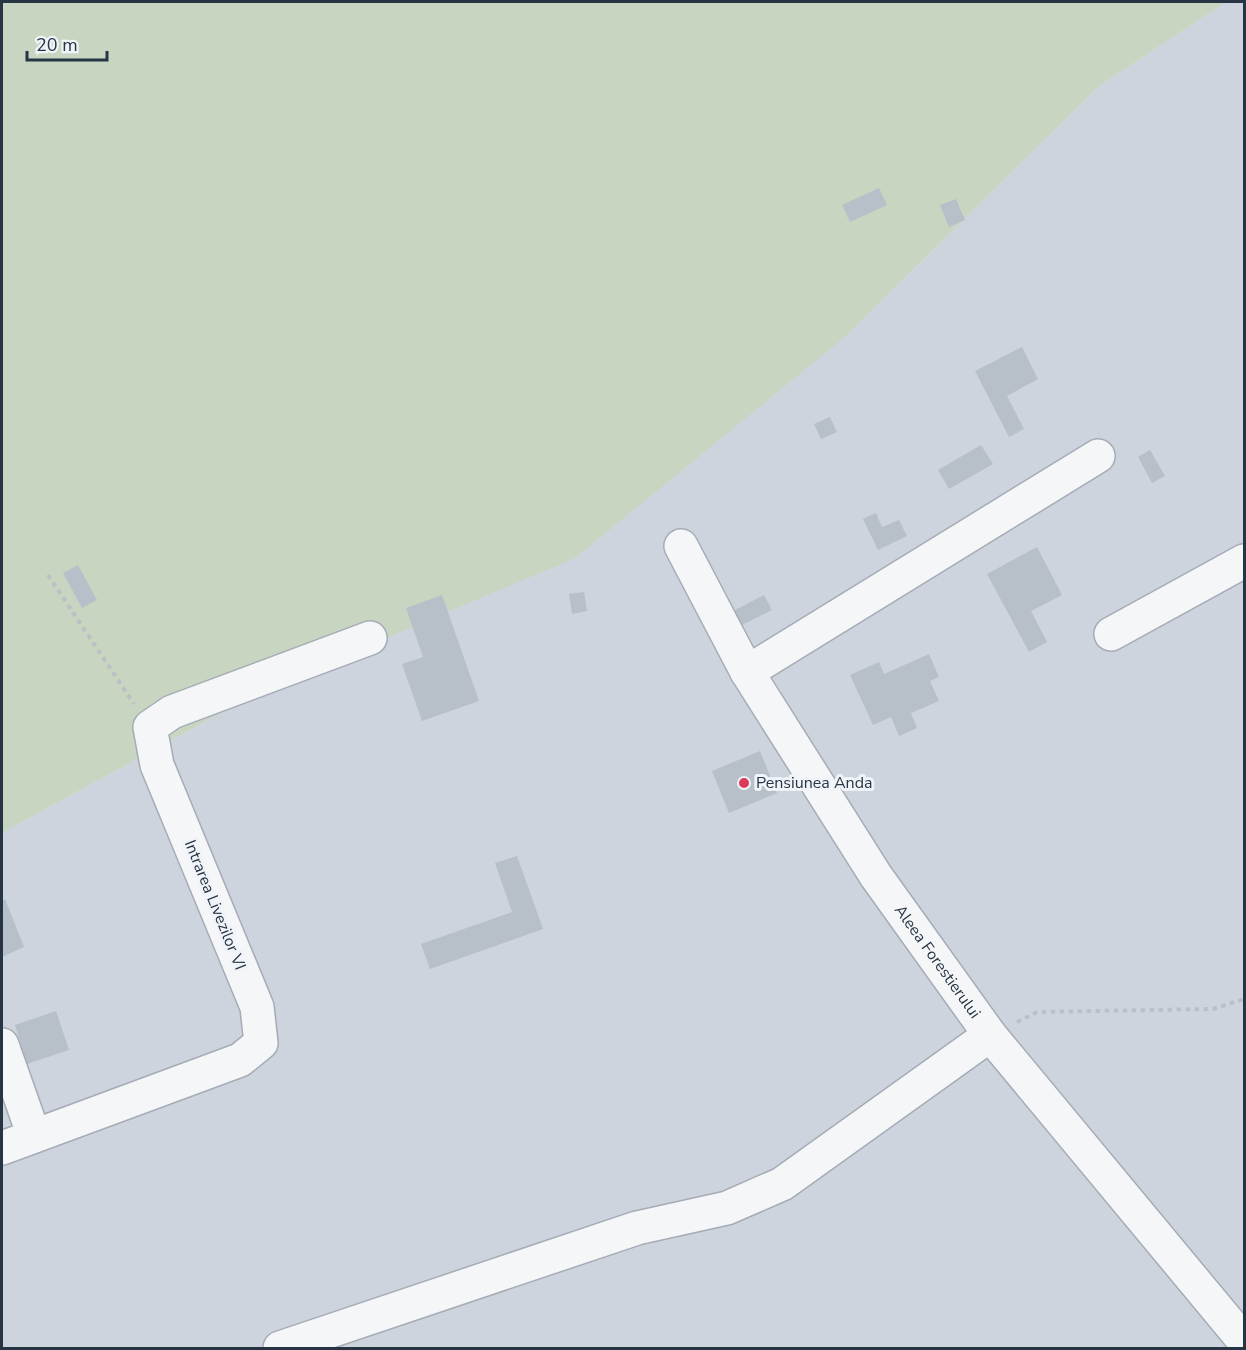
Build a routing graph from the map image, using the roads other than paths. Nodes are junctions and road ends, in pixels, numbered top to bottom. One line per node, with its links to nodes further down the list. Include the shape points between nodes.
1 (1098, 456): 6 (street)
2 (681, 546): 6 (street, Aleea Forestierului)
3 (1245, 561): 4 (street)
4 (1111, 634)
5 (370, 638): 9 (street, Intrarea Livezilor VI, via 172,712 150,727 157,765 257,1007 261,1043 240,1060)
6 (747, 672): 7 (street, Aleea Forestierului, via 876,876)
7 (990, 1035): 11 (street, Aleea Forestierului); 12 (street, via 782,1184 727,1208 637,1228)
8 (2, 1045): 9 (street)
9 (34, 1136): 10 (street, Intrarea Livezilor VI)
10 (2, 1148)
11 (1245, 1341)
12 (280, 1348)

